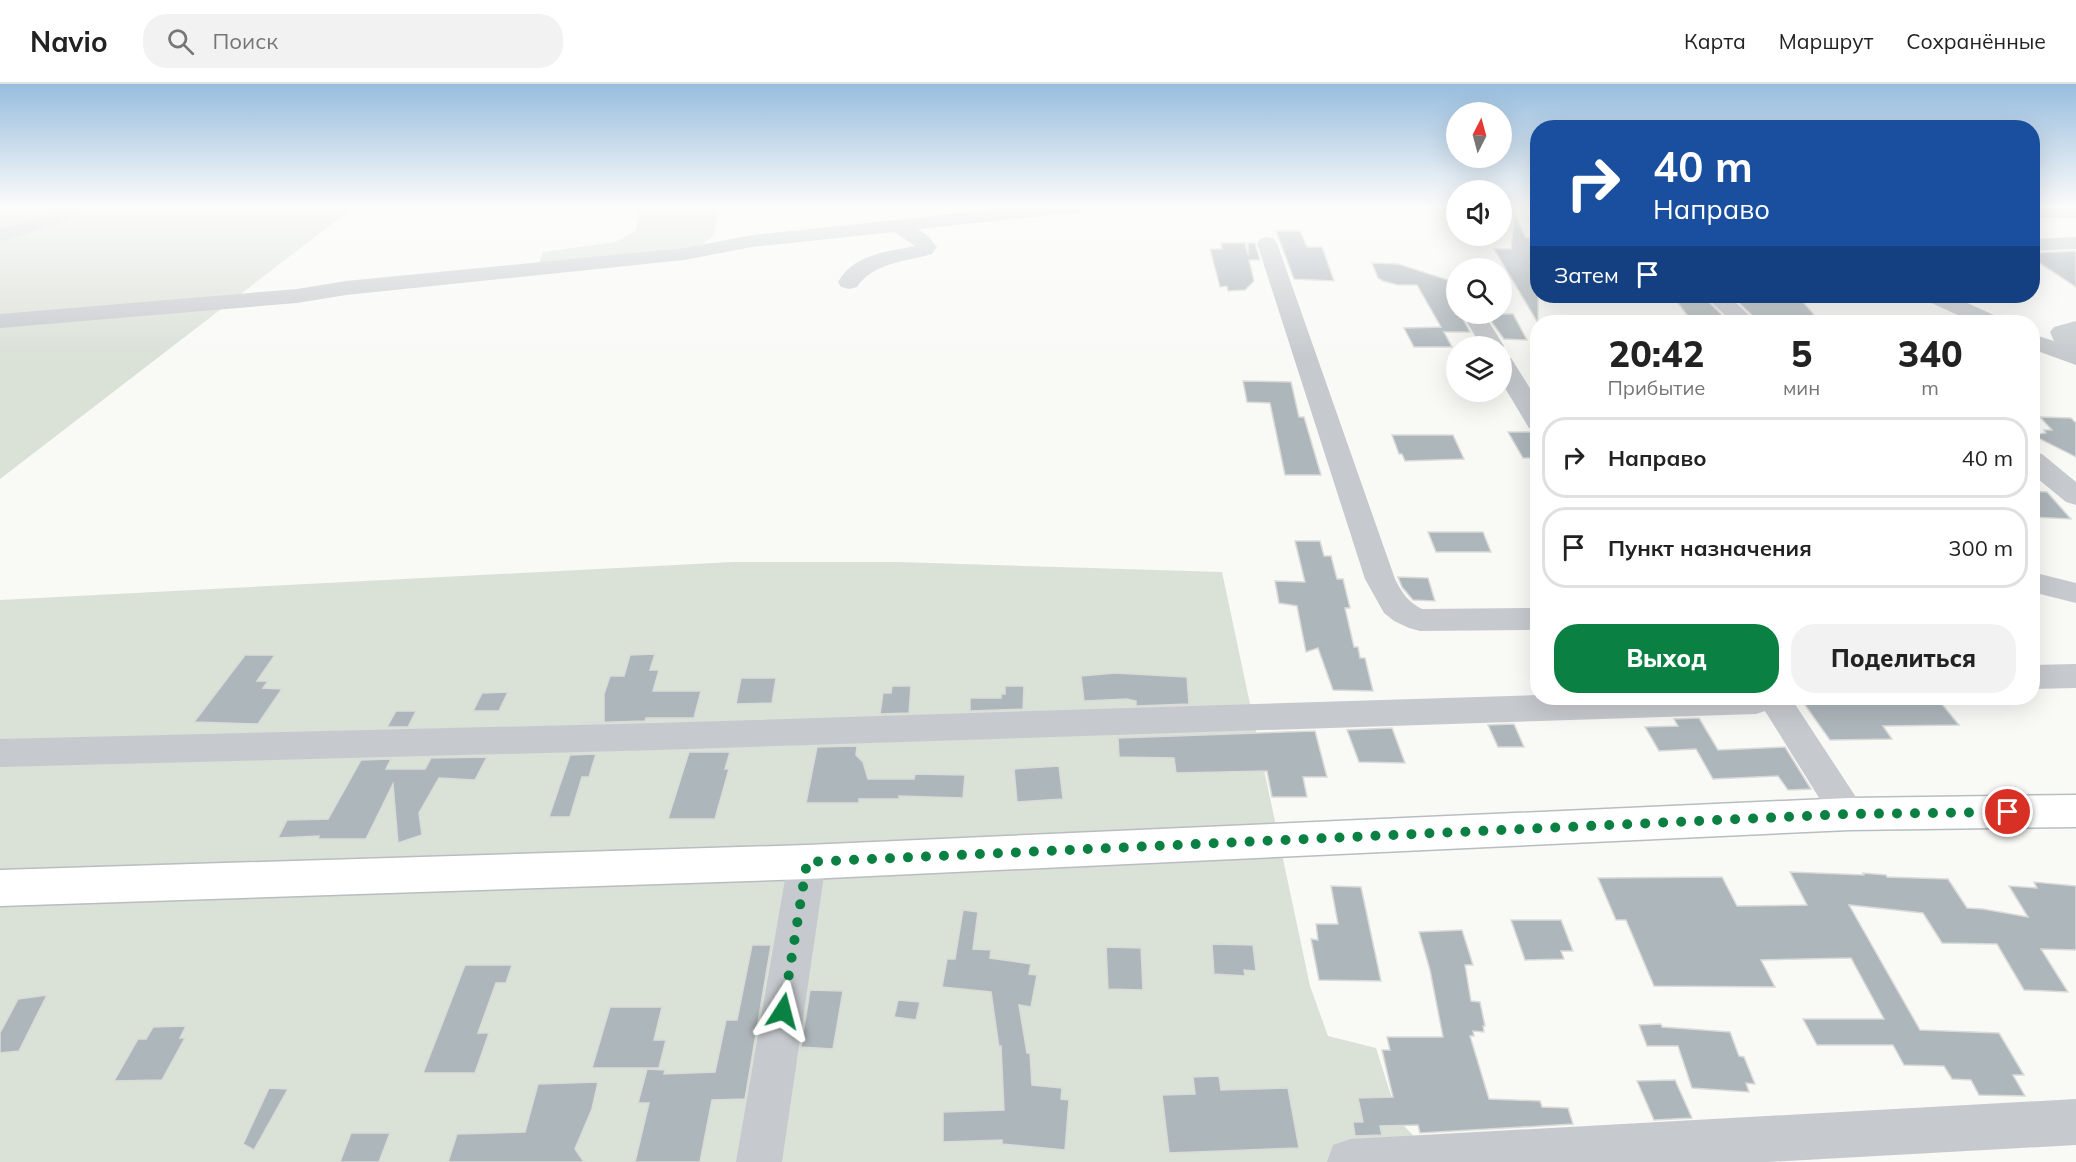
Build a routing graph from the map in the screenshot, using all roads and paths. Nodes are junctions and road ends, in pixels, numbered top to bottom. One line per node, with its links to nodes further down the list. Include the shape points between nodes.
1 (664, 256): 9 (street, via 297,296)
2 (899, 256): 4 (street, via 872,263 855,272)
3 (1271, 256): 22 (street, via 1380,579 1393,605 1420,620)
4 (849, 282)
5 (1724, 303): 7 (street)
6 (1950, 303): 8 (street)
7 (1737, 315)
8 (1975, 315)
9 (0, 321)
10 (2076, 328): 12 (street, via 2062,332)
11 (2040, 344): 13 (street)
12 (2076, 347)
13 (2076, 358)
14 (1512, 380): 15 (street)
15 (1530, 410)
16 (2040, 461): 17 (street)
17 (2076, 464)
18 (2040, 466): 19 (street)
19 (2076, 496)
20 (2040, 584): 21 (street)
21 (2076, 593)
22 (1530, 620)
23 (2076, 676): 24 (street)
24 (2040, 677)
25 (1631, 705): 27 (street)
26 (1779, 705): 29 (street)
27 (0, 753)
28 (2076, 811): 29 (main road)
29 (1849, 814): 30 (main road)
30 (807, 862): 31 (main road); 33 (street)
31 (0, 888)
32 (2076, 1122): 34 (street)
33 (759, 1162)
34 (1350, 1162)

